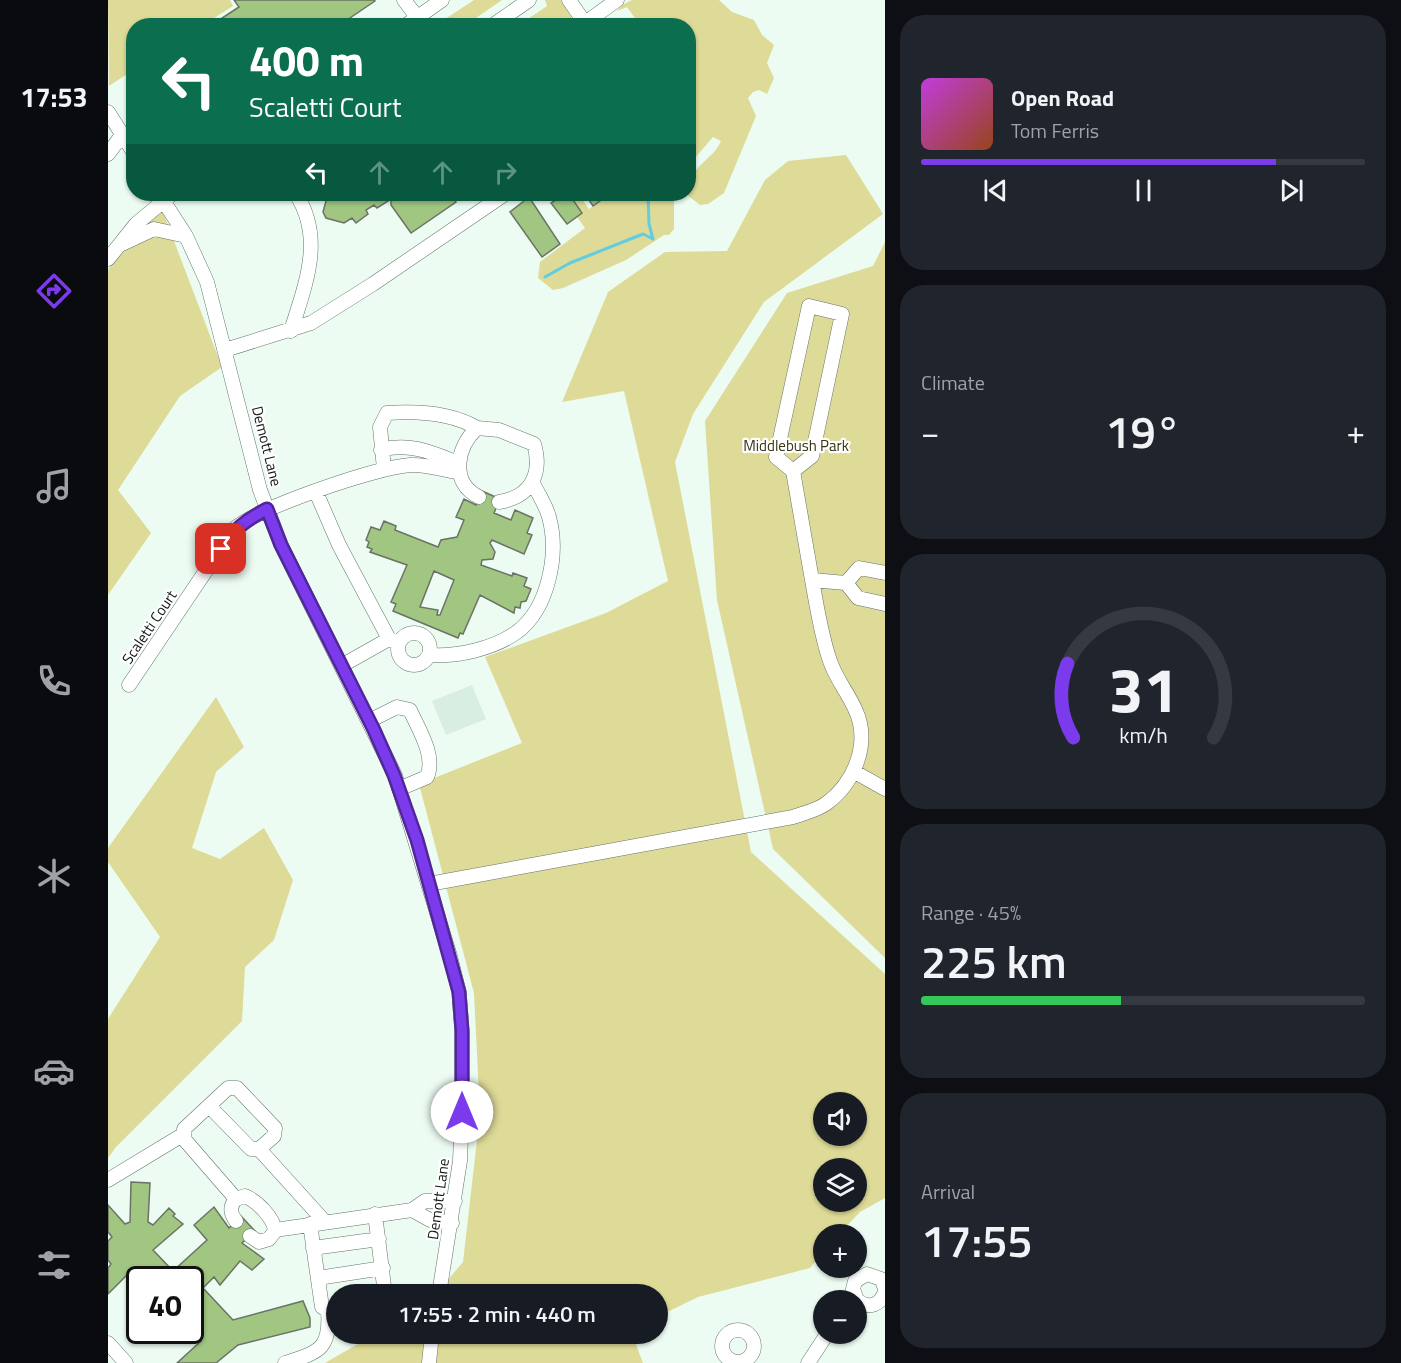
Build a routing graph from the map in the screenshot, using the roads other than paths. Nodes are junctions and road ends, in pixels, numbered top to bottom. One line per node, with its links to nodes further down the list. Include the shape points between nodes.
1 (404, 0): 6 (street)
2 (442, 0): 6 (street)
3 (530, 0): 7 (street)
4 (569, 0): 8 (street)
5 (617, 0): 9 (street)
6 (417, 17)
7 (504, 18)
8 (580, 18)
9 (592, 18)
10 (108, 112): 11 (street)
11 (122, 135): 12 (street); 13 (street)
12 (126, 141)
13 (108, 154)
14 (160, 201): 19 (street)
15 (168, 201): 18 (street, Demott Lane)
16 (300, 201): 20 (street, via 312,236 310,269)
17 (495, 201): 20 (street, via 373,284 311,323)
18 (186, 236): 19 (street, via 154,229); 21 (street, Demott Lane, via 207,282)
19 (112, 254)
20 (291, 331): 21 (street)
21 (225, 350): 31 (street, Demott Lane)
22 (477, 428): 23 (street, via 461,419 402,412 387,414 380,427); 24 (street, via 460,449); 27 (street, via 499,430 534,444 538,471)
23 (381, 450): 24 (street, via 416,447); 25 (street)
24 (459, 468): 25 (street, Scaletti Court, via 413,465); 29 (street, via 465,485)
25 (384, 470): 28 (street, Scaletti Court)
26 (793, 471): 26 (street, via 812,456 842,314 809,306 776,457); 33 (street)
27 (532, 483): 30 (street, via 512,500); 37 (street, via 552,530 549,576 537,608 522,627 506,638 451,657)
28 (316, 492): 31 (street, Scaletti Court); 36 (street, via 339,545)
29 (479, 497)
30 (499, 502)
31 (267, 509): 38 (street, Demott Lane); 39 (street, Scaletti Court, via 234,529)
32 (885, 573): 34 (street, via 859,568)
33 (812, 580): 34 (street); 41 (street, via 829,659 856,710 862,731 859,760)
34 (846, 583): 35 (street, via 858,598)
35 (885, 604)
36 (394, 641): 37 (street, via 406,663 422,663); 37 (street, via 418,633 429,644); 38 (street)
37 (429, 655)
38 (340, 666): 40 (street, Demott Lane)
39 (129, 685)
40 (369, 721): 42 (street, Demott Lane); 42 (street, via 397,707 410,710 431,767 427,777)
41 (853, 771): 43 (street); 44 (street, via 845,786 826,804 793,817)
42 (399, 789): 44 (street, Demott Lane)
43 (885, 789)
44 (429, 884): 50 (street, Demott Lane, via 459,992 461,1151)
45 (209, 1106): 46 (street, via 184,1129); 47 (street, via 251,1149); 47 (street, via 228,1088 237,1088 275,1128 274,1136)
46 (184, 1134): 48 (street); 49 (street, via 184,1139)
47 (259, 1149): 54 (street)
48 (108, 1180)
49 (236, 1199): 53 (street, via 231,1211); 57 (street, via 245,1196 252,1200 273,1222)
50 (455, 1201): 51 (street, via 425,1201); 55 (street, Demott Lane)
51 (412, 1210): 52 (street); 55 (street, via 430,1220)
52 (375, 1214): 54 (street); 59 (street)
53 (236, 1221)
54 (325, 1221): 56 (street)
55 (452, 1223): 64 (street, Demott Lane)
56 (310, 1224): 57 (street); 60 (street)
57 (275, 1230): 58 (street, via 264,1241)
58 (250, 1236)
59 (379, 1239): 60 (street); 61 (street)
60 (314, 1248): 62 (street)
61 (383, 1268): 62 (street); 63 (street)
62 (318, 1278): 68 (street, via 322,1307)
63 (384, 1284)
64 (441, 1284)
65 (853, 1290): 66 (street, via 860,1276 877,1275)
66 (885, 1290): 67 (street, via 882,1300)
67 (867, 1304)
68 (326, 1308)
69 (326, 1339): 74 (street, via 317,1352)
70 (108, 1343): 73 (street)
71 (431, 1344): 75 (street)
72 (820, 1344): 76 (street)
73 (126, 1363)
74 (285, 1363)
75 (429, 1363)
76 (808, 1363)

